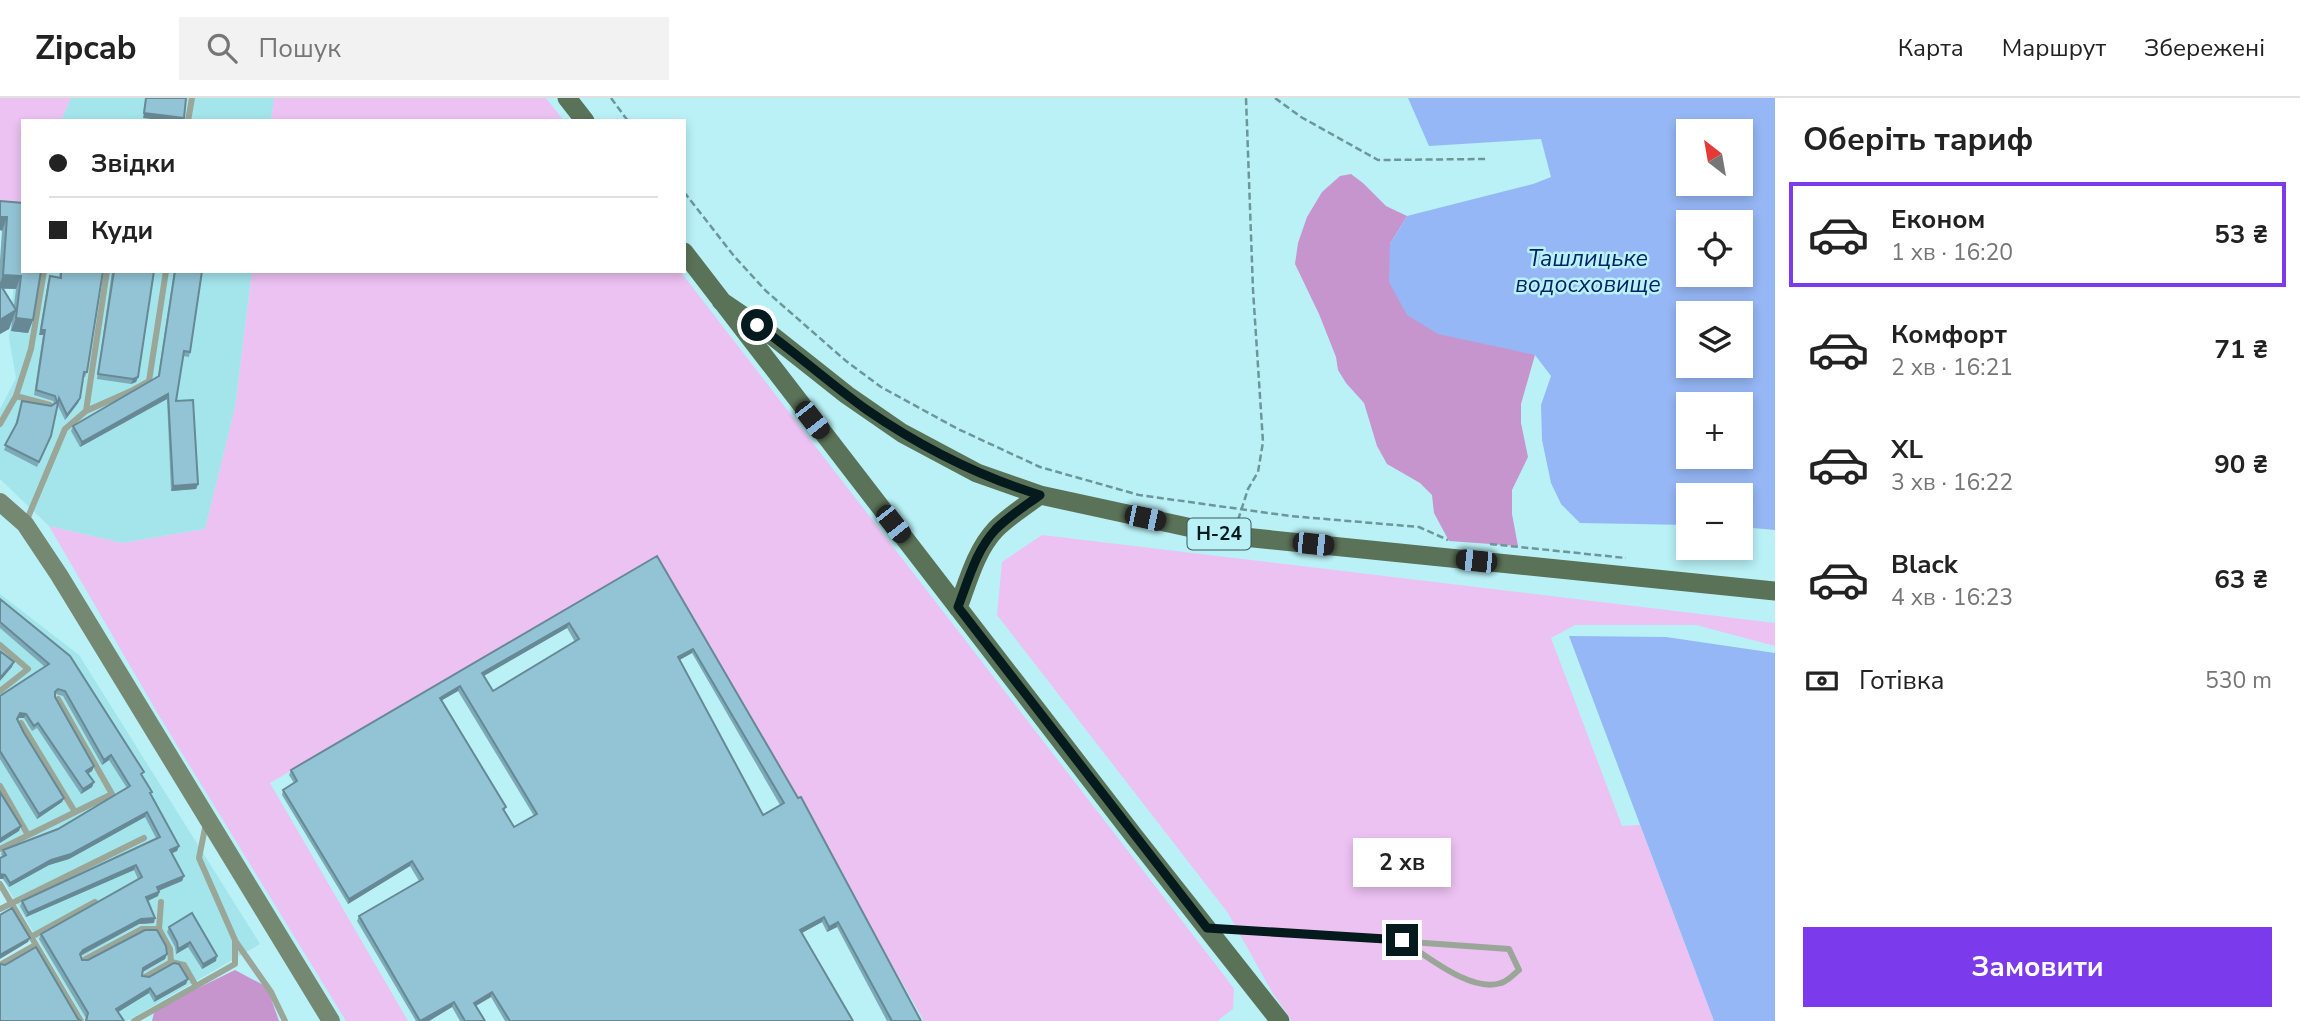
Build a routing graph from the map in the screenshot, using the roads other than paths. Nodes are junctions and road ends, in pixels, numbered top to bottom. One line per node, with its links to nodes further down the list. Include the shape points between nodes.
1 (192, 98): 3 (lane)
2 (568, 98): 4 (main road)
3 (188, 119)
4 (584, 119)
5 (686, 255): 9 (main road, Н-24)
6 (44, 273): 10 (lane, via 31,349)
7 (107, 273): 12 (lane)
8 (166, 273): 12 (lane, via 149,381)
9 (721, 302): 14 (main road, Н-24, via 902,433 977,472); 18 (main road)
10 (16, 396): 11 (lane); 13 (lane)
11 (50, 405)
12 (86, 411): 16 (lane, via 65,429)
13 (0, 424)
14 (1040, 495): 17 (main road, Н-24, via 1232,536); 18 (main road, via 992,534)
15 (0, 502): 16 (street)
16 (25, 524): 25 (street)
17 (1775, 591)
18 (958, 607): 34 (main road)
19 (0, 645): 20 (lane, via 28,669)
20 (0, 691)
21 (58, 699): 24 (lane, via 111,794)
22 (21, 723): 24 (lane)
23 (0, 786): 26 (lane)
24 (75, 812): 26 (lane)
25 (207, 817): 37 (lane, via 199,858); 48 (street)
26 (28, 835): 28 (lane)
27 (144, 838): 32 (lane)
28 (0, 849)
29 (0, 884): 32 (lane)
30 (95, 902): 36 (lane)
31 (162, 902): 35 (lane)
32 (11, 903): 33 (lane); 36 (lane)
33 (0, 909)
34 (1207, 928): 38 (lane); 49 (main road)
35 (159, 929): 40 (lane, via 142,929); 41 (lane, via 170,949)
36 (31, 937): 39 (lane)
37 (235, 940): 44 (lane, via 235,964); 47 (lane)
38 (1402, 940): 38 (lane, via 1509,949 1519,970 1504,983 1482,986)
39 (35, 945): 42 (lane); 45 (lane)
40 (84, 960)
41 (171, 962): 43 (lane); 44 (lane, via 184,965)
42 (0, 965)
43 (145, 977)
44 (196, 986): 46 (lane)
45 (81, 1021)
46 (134, 1021)
47 (285, 1021)
48 (331, 1021)
49 (1280, 1021)

